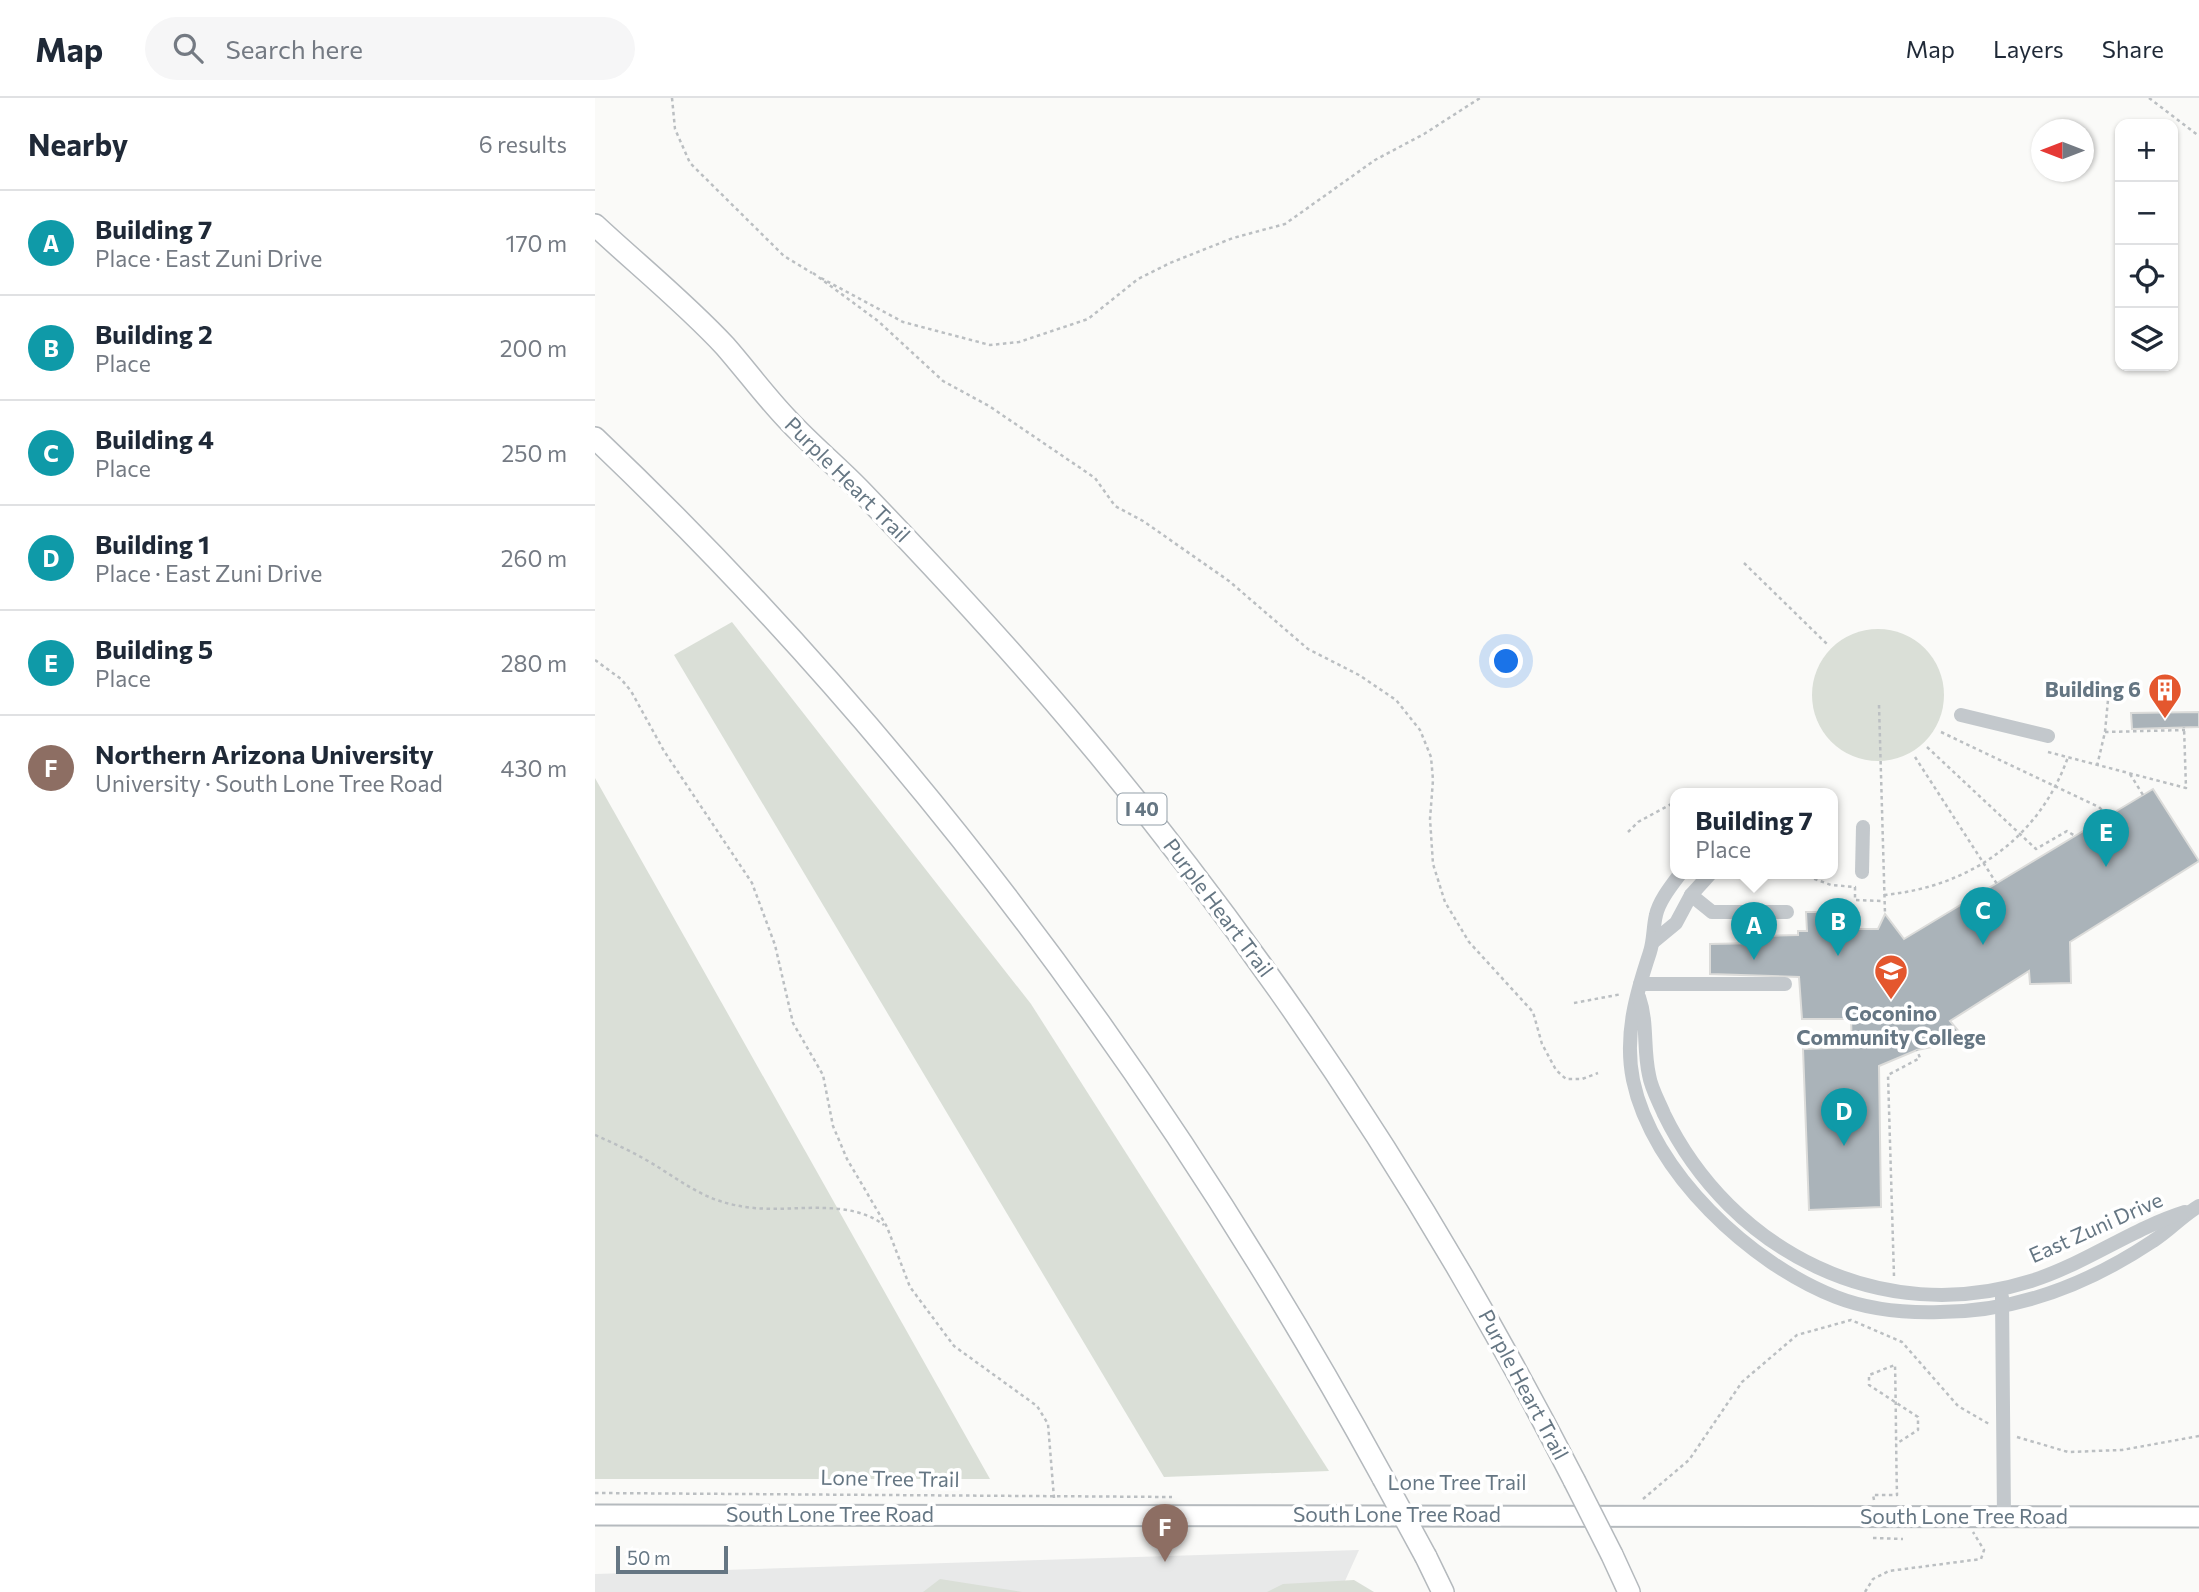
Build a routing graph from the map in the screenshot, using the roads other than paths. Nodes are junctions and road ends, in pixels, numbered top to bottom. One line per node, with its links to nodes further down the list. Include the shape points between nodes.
1 (595, 225): 21 (highway, Purple Heart Trail / I 40, bridge, via 723,344 787,419 978,616 1084,736 1241,936 1370,1121 1509,1355)
2 (595, 438): 20 (highway, bridge, via 806,656 973,851 1076,986 1228,1210 1288,1308)
3 (1961, 715): 4 (street)
4 (2045, 743)
5 (1863, 827): 6 (street)
6 (1861, 872)
7 (1677, 879): 11 (street, East Zuni Drive, via 1656,914)
8 (1705, 879): 9 (street)
9 (1691, 895): 10 (street, via 1712,912); 11 (street, via 1676,923)
10 (1787, 912)
11 (1653, 942): 13 (street, East Zuni Drive)
12 (1785, 984): 13 (street)
13 (1640, 990): 15 (street, East Zuni Drive, via 1649,1076 1665,1115 1710,1183 1757,1230 1817,1269 1870,1289 1947,1294); 16 (street, East Zuni Drive, via 1630,1014 1633,1081 1659,1144 1700,1200 1750,1245 1792,1276 1868,1306 1942,1312)
14 (2196, 1208): 15 (street, East Zuni Drive, via 2152,1223 2071,1266); 16 (street, East Zuni Drive, via 2117,1264 2077,1284)
15 (2001, 1289): 16 (street)
16 (2003, 1306): 19 (street)
17 (595, 1515): 19 (main road, South Lone Tree Road, via 1055,1506)
18 (2199, 1517): 19 (main road, South Lone Tree Road)
19 (2004, 1518)
20 (1443, 1592)
21 (1629, 1592)

